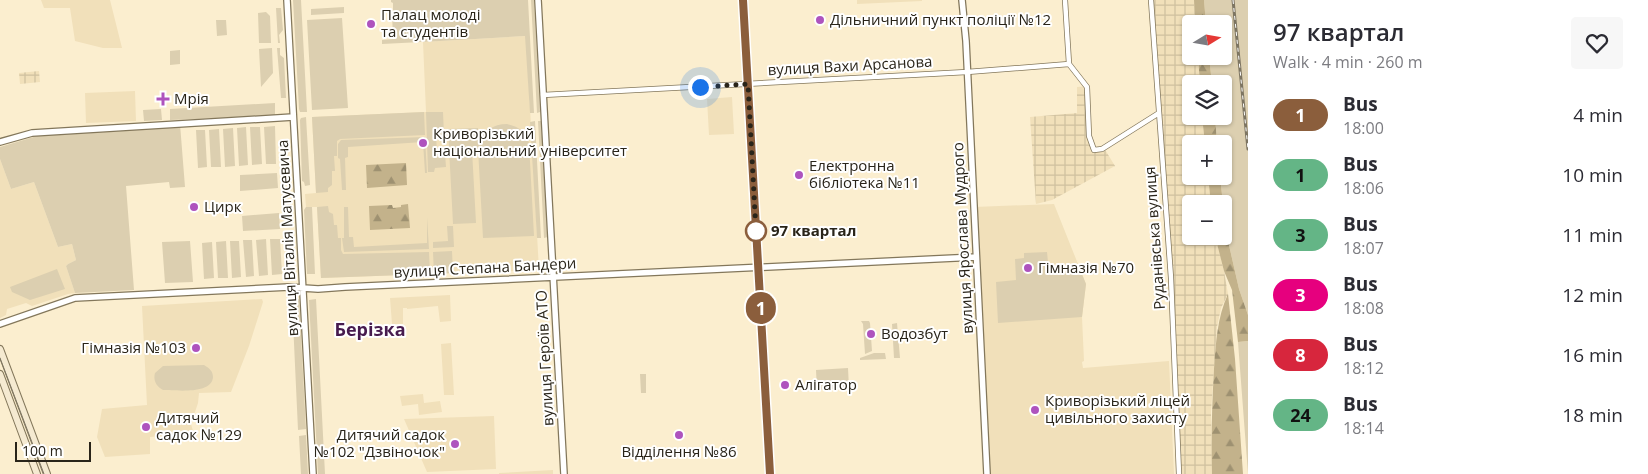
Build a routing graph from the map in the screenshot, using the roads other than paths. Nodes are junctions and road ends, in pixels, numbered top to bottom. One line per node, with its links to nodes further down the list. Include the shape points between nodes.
1 (287, 0): 12 (street, вулиця Віталія Матусевича)
2 (538, 0): 10 (street, вулиця Героїв АТО)
3 (743, 0): 9 (main road)
4 (962, 0): 8 (street, вулиця Ярослава Мудрого)
5 (1065, 0): 7 (street)
6 (1151, 0): 11 (street, Руданівська вулиця)
7 (1068, 64): 8 (street, вулиця Вахи Арсанова); 11 (street, via 1087,87 1089,136 1094,150 1102,150)
8 (967, 72): 9 (street, вулиця Вахи Арсанова); 14 (street, вулиця Ярослава Мудрого)
9 (748, 84): 10 (street, вулиця Вахи Арсанова); 15 (main road)
10 (543, 95): 16 (street, вулиця Героїв АТО)
11 (1159, 113): 27 (street, Руданівська вулиця, via 1172,278)
12 (293, 118): 13 (street, via 32,133); 17 (street, вулиця Віталія Матусевича)
13 (0, 142)
14 (976, 257): 15 (street, вулиця Степана Бандери); 26 (street, вулиця Ярослава Мудрого)
15 (758, 268): 16 (street, вулиця Степана Бандери); 25 (main road)
16 (553, 277): 17 (street, вулиця Степана Бандери); 24 (street, вулиця Героїв АТО)
17 (303, 288): 18 (street, вулиця Степана Бандери, via 75,298); 23 (street, вулиця Віталія Матусевича)
18 (0, 324)
19 (0, 349): 22 (main road)
20 (0, 374): 21 (main road)
21 (37, 474)
22 (47, 474)
23 (313, 474)
24 (564, 474)
25 (770, 474)
26 (987, 474)
27 (1179, 474)

